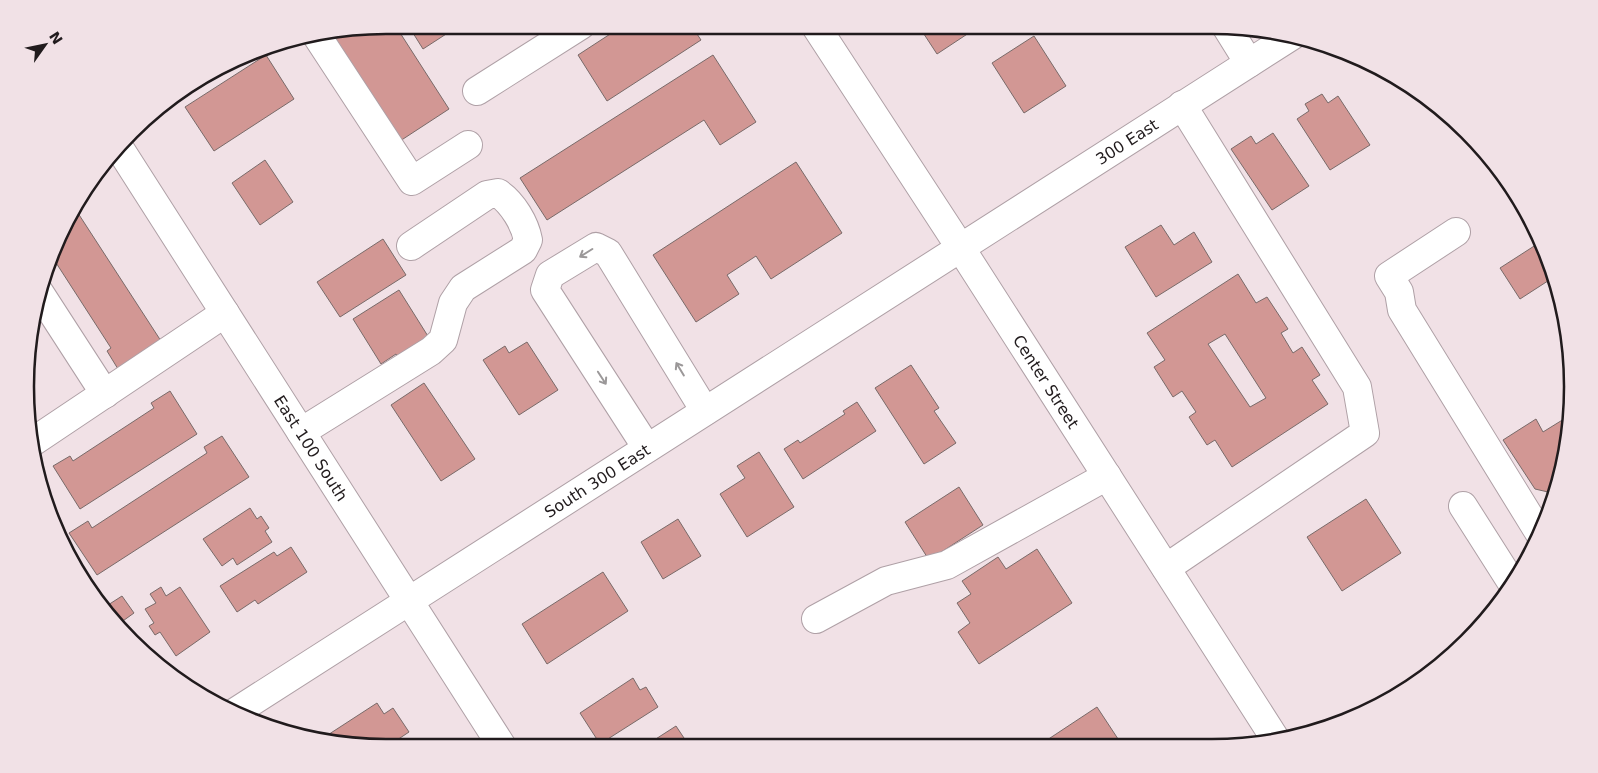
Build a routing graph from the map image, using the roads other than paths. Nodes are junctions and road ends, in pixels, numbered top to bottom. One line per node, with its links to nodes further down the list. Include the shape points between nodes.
1 (567, 34): 7 (street)
2 (821, 34): 13 (street, Center Street)
3 (1232, 35): 6 (street)
4 (320, 41): 9 (street, via 412,181)
5 (1282, 41): 6 (street, 300 East)
6 (1249, 63): 8 (street, 300 East)
7 (477, 90)
8 (1182, 105): 13 (street, 300 East); 24 (street, via 1358,387 1365,433)
9 (468, 144)
10 (122, 153): 15 (street, East 100 South)
11 (1456, 232): 23 (street, via 1389,276 1399,292 1402,310)
12 (411, 246): 18 (street, via 487,195 498,193 526,228 528,240 523,250 463,288 453,303 443,340 431,351)
13 (960, 247): 17 (street, South 300 East); 21 (street, Center Street)
14 (45, 301): 16 (street)
15 (225, 313): 16 (street); 18 (street, East 100 South)
16 (105, 394): 19 (street)
17 (705, 411): 20 (street, South 300 East); 20 (street, one-way to 20, via 608,253 596,247 550,276 545,290)
18 (301, 432): 26 (street, East 100 South)
19 (38, 438)
20 (647, 448): 26 (street, South 300 East)
21 (1107, 476): 24 (street, Center Street); 27 (street, via 947,565 886,581)
22 (1462, 506): 25 (street)
23 (1535, 526)
24 (1166, 568): 29 (street, Center Street)
25 (1508, 577)
26 (409, 601): 28 (street, South 300 East); 30 (street, East 100 South)
27 (816, 619)
28 (242, 708)
29 (1272, 733)
30 (497, 739)

